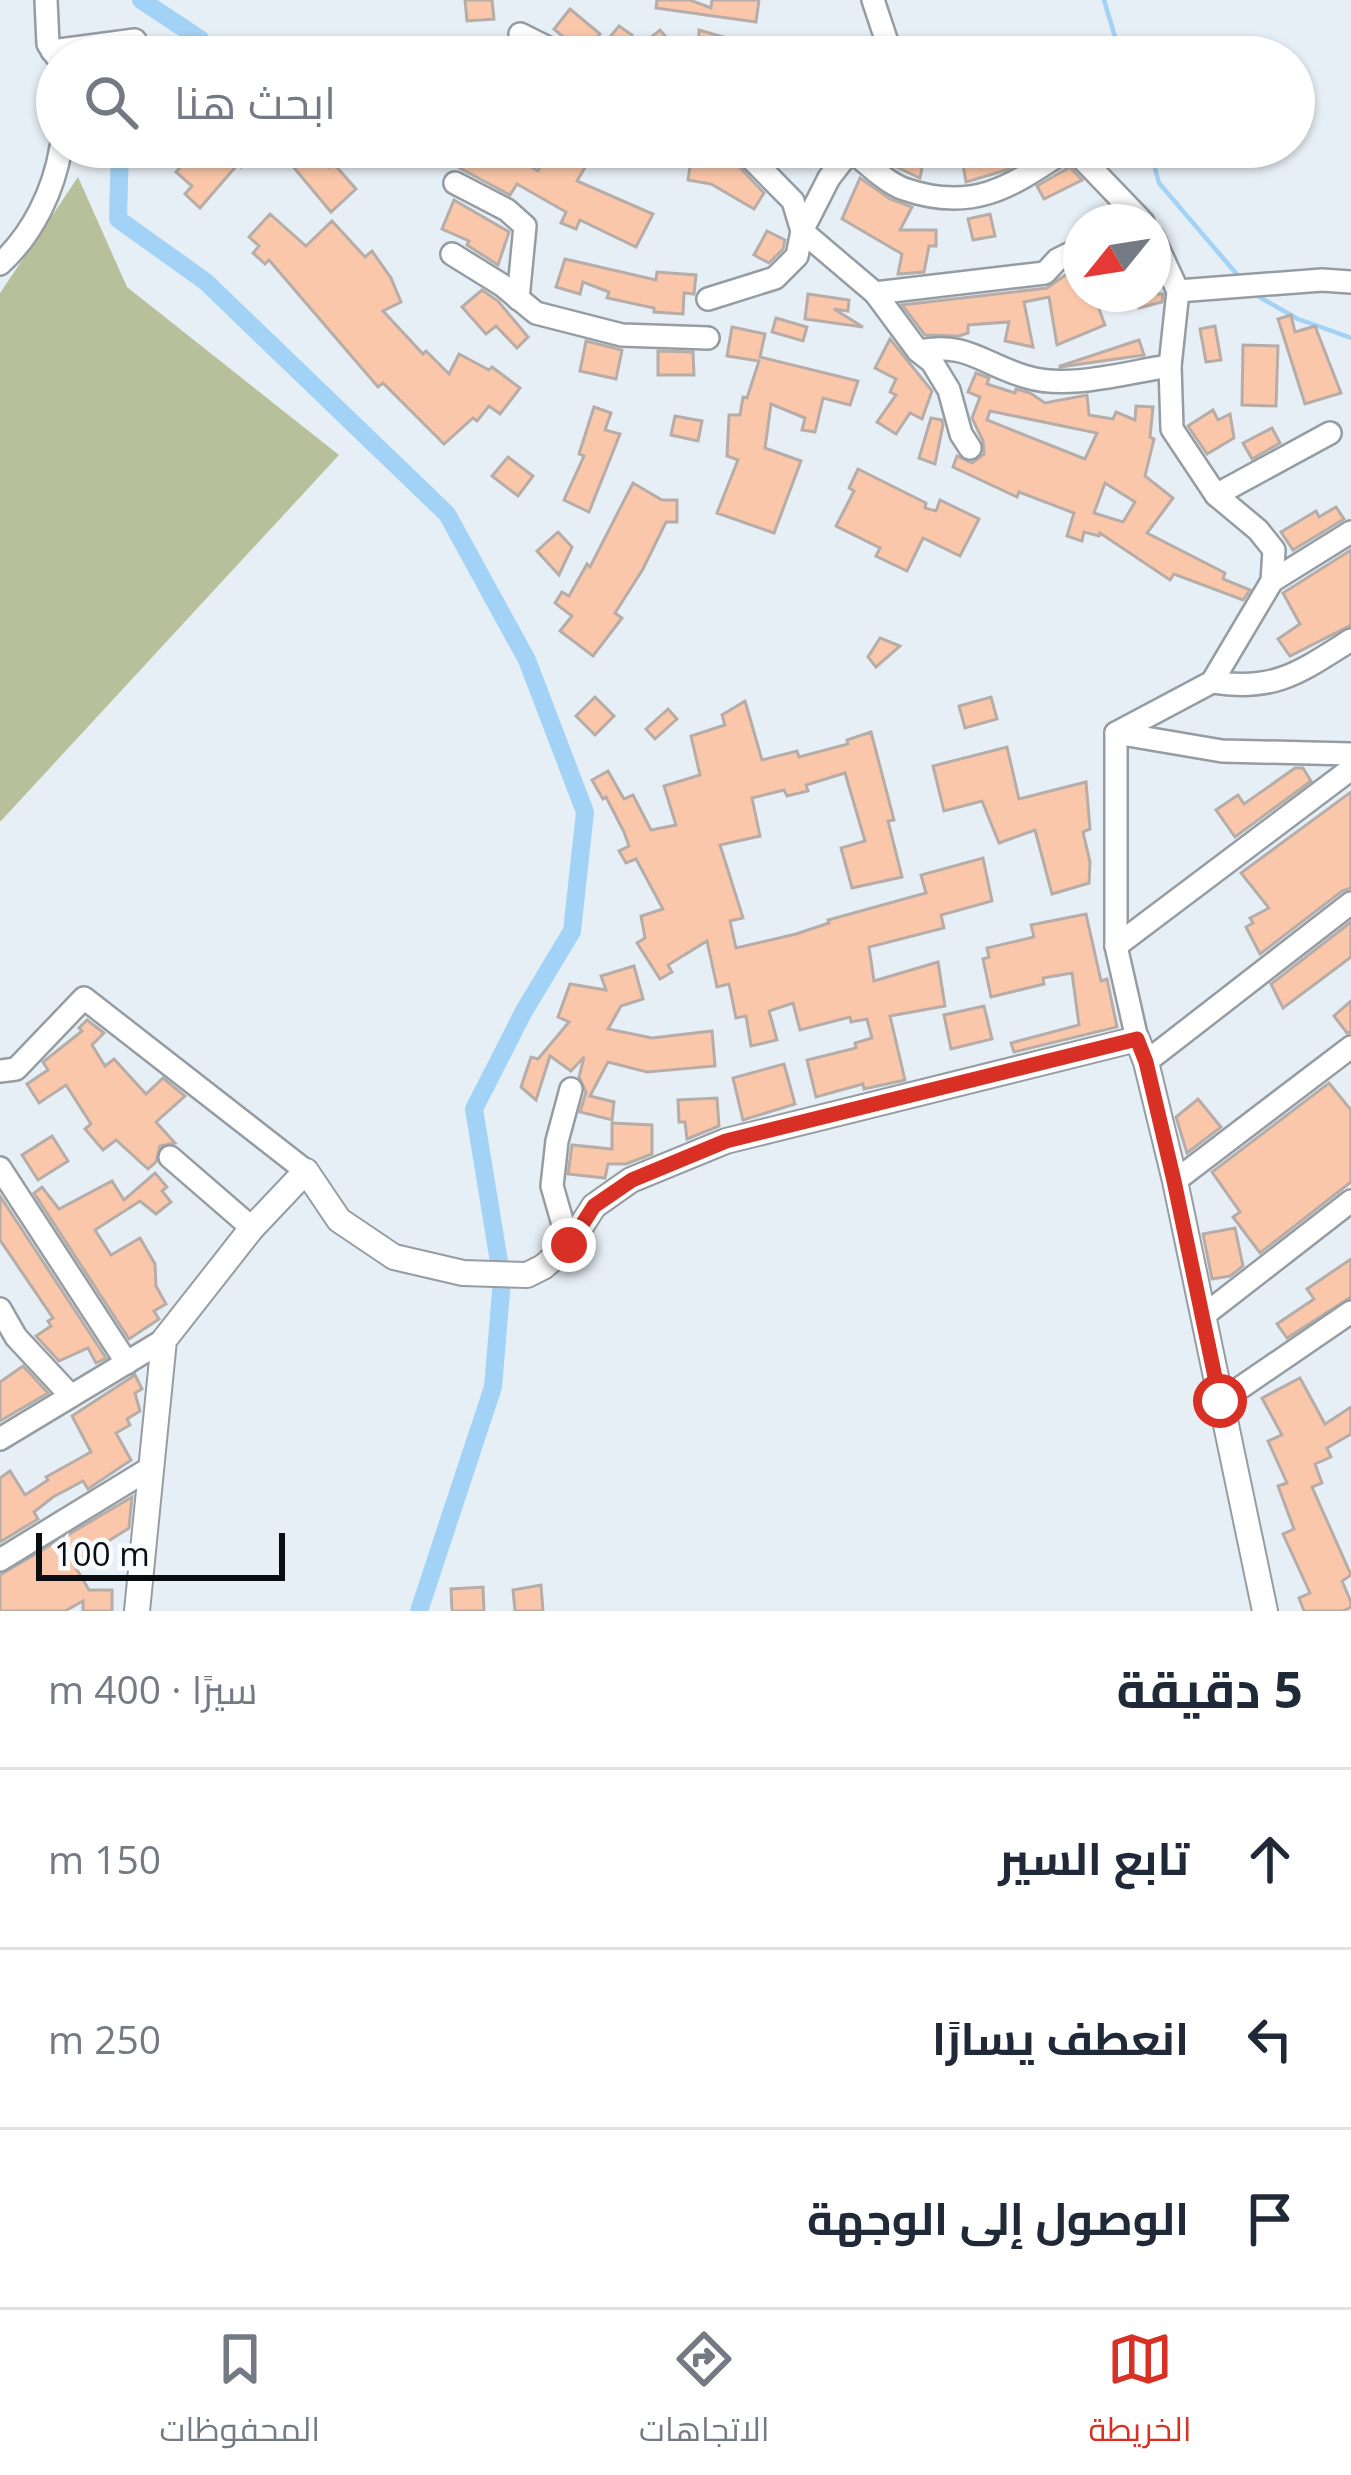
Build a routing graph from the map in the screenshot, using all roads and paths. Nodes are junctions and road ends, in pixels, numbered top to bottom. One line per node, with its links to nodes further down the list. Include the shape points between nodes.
1 (46, 0): 4 (street)
2 (873, 0): 6 (street)
3 (520, 34): 5 (street)
4 (49, 36)
5 (524, 36)
6 (885, 36)
7 (58, 168): 18 (street)
8 (761, 168): 15 (street, via 793,201)
9 (836, 168): 15 (street)
10 (876, 168): 11 (street, via 901,188 955,198 1003,191)
11 (1039, 168)
12 (1091, 168): 14 (street)
13 (455, 183): 23 (street, via 525,226)
14 (1126, 204)
15 (802, 231): 22 (street); 24 (street, via 797,256 775,278)
16 (452, 254): 23 (street)
17 (1063, 257): 22 (street, via 1045,273)
18 (0, 264)
19 (1171, 276): 21 (street)
20 (1351, 282): 21 (street)
21 (1178, 291): 27 (street)
22 (874, 293): 26 (street)
23 (518, 298): 25 (street, via 536,313 622,335)
24 (708, 298)
25 (708, 338)
26 (918, 351): 27 (street, via 944,346 1028,378 1061,381); 29 (street, via 949,390)
27 (1170, 366): 30 (street, via 1172,430)
28 (1330, 433): 30 (street)
29 (970, 448)
30 (1216, 496): 32 (street, via 1274,550)
31 (1351, 532): 32 (street)
32 (1272, 581): 34 (street)
33 (1351, 640): 34 (street, via 1287,680 1247,688)
34 (1212, 682): 35 (street)
35 (1116, 734): 36 (street, via 1222,751); 39 (street)
36 (1351, 754)
37 (1351, 769): 39 (street)
38 (1351, 904): 41 (street)
39 (1116, 946): 41 (street)
40 (1351, 1047): 47 (street)
41 (1141, 1050): 47 (street); 50 (street, via 726,1141 632,1180 594,1206)
42 (0, 1071): 46 (street, via 16,1069 84,998)
43 (572, 1089): 50 (street, via 552,1186)
44 (170, 1157): 49 (street)
45 (0, 1168): 55 (street)
46 (306, 1171): 49 (street); 50 (street, via 340,1220 394,1257 464,1273 527,1275)
47 (1174, 1181): 53 (street)
48 (1351, 1201): 53 (street)
49 (252, 1228): 54 (street)
50 (569, 1245)
51 (0, 1309): 56 (street)
52 (1351, 1312): 57 (street)
53 (1203, 1316): 57 (street)
54 (164, 1340): 55 (street); 59 (street)
55 (127, 1363): 56 (street)
56 (71, 1396): 58 (street)
57 (1220, 1401): 62 (street)
58 (0, 1439)
59 (152, 1466): 60 (street); 61 (street)
60 (0, 1560)
61 (131, 1607)
62 (1264, 1611)

